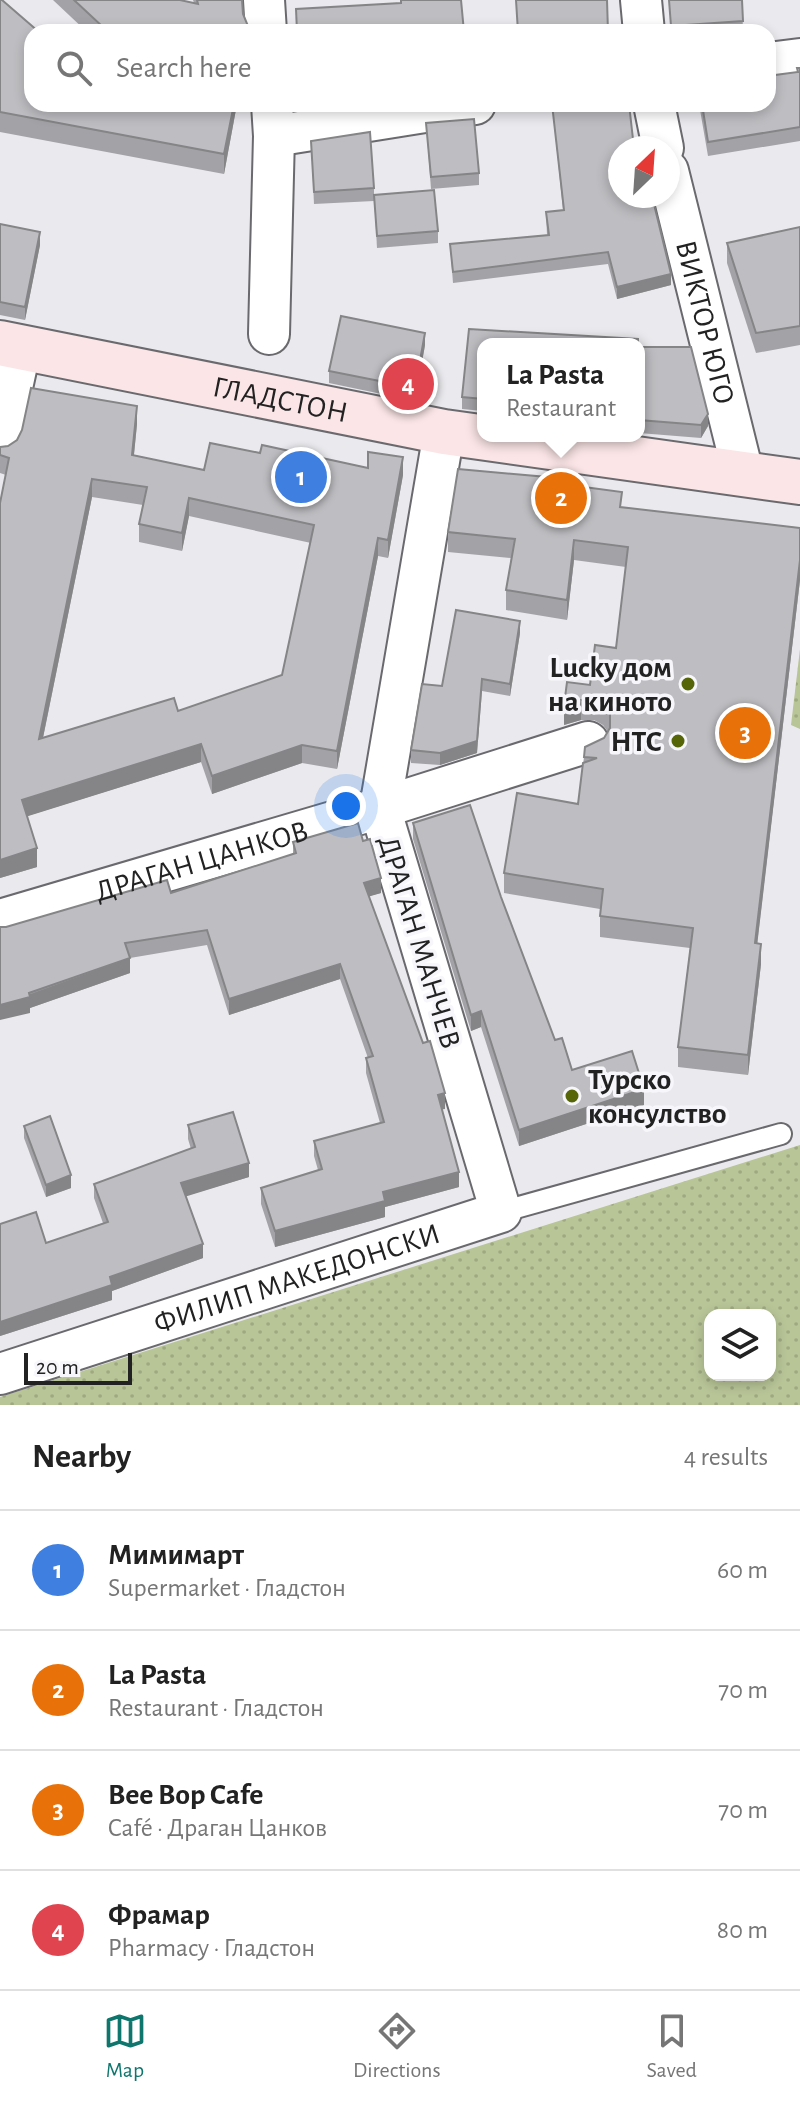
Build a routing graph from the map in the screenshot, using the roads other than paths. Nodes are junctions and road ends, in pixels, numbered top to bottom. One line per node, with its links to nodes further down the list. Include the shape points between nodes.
1 (264, 0): 3 (street)
2 (641, 0): 4 (street)
3 (266, 24)
4 (643, 24)
5 (800, 59): 6 (street)
6 (776, 62)
7 (374, 112): 9 (street)
8 (656, 112): 10 (street)
9 (273, 120): 12 (street)
10 (661, 136)
11 (677, 208): 18 (street, ВИКТОР ЮГО)
12 (269, 334)
13 (10, 344): 14 (main road, ГЛАДСТОН); 17 (street)
14 (444, 432): 15 (main road, ГЛАДСТОН); 21 (street, ДРАГАН МАНЧЕВ)
15 (477, 437)
16 (517, 442): 18 (main road, ГЛАДСТОН)
17 (0, 443)
18 (743, 473): 19 (main road, ГЛАДСТОН)
19 (800, 482)
20 (588, 742): 21 (street, ДРАГАН ЦАНКОВ)
21 (380, 808): 22 (street, ДРАГАН ЦАНКОВ); 24 (street, ДРАГАН МАНЧЕВ)
22 (0, 920)
23 (781, 1134): 24 (lane)
24 (501, 1212): 25 (street, ФИЛИП МАКЕДОНСКИ)
25 (0, 1374)

